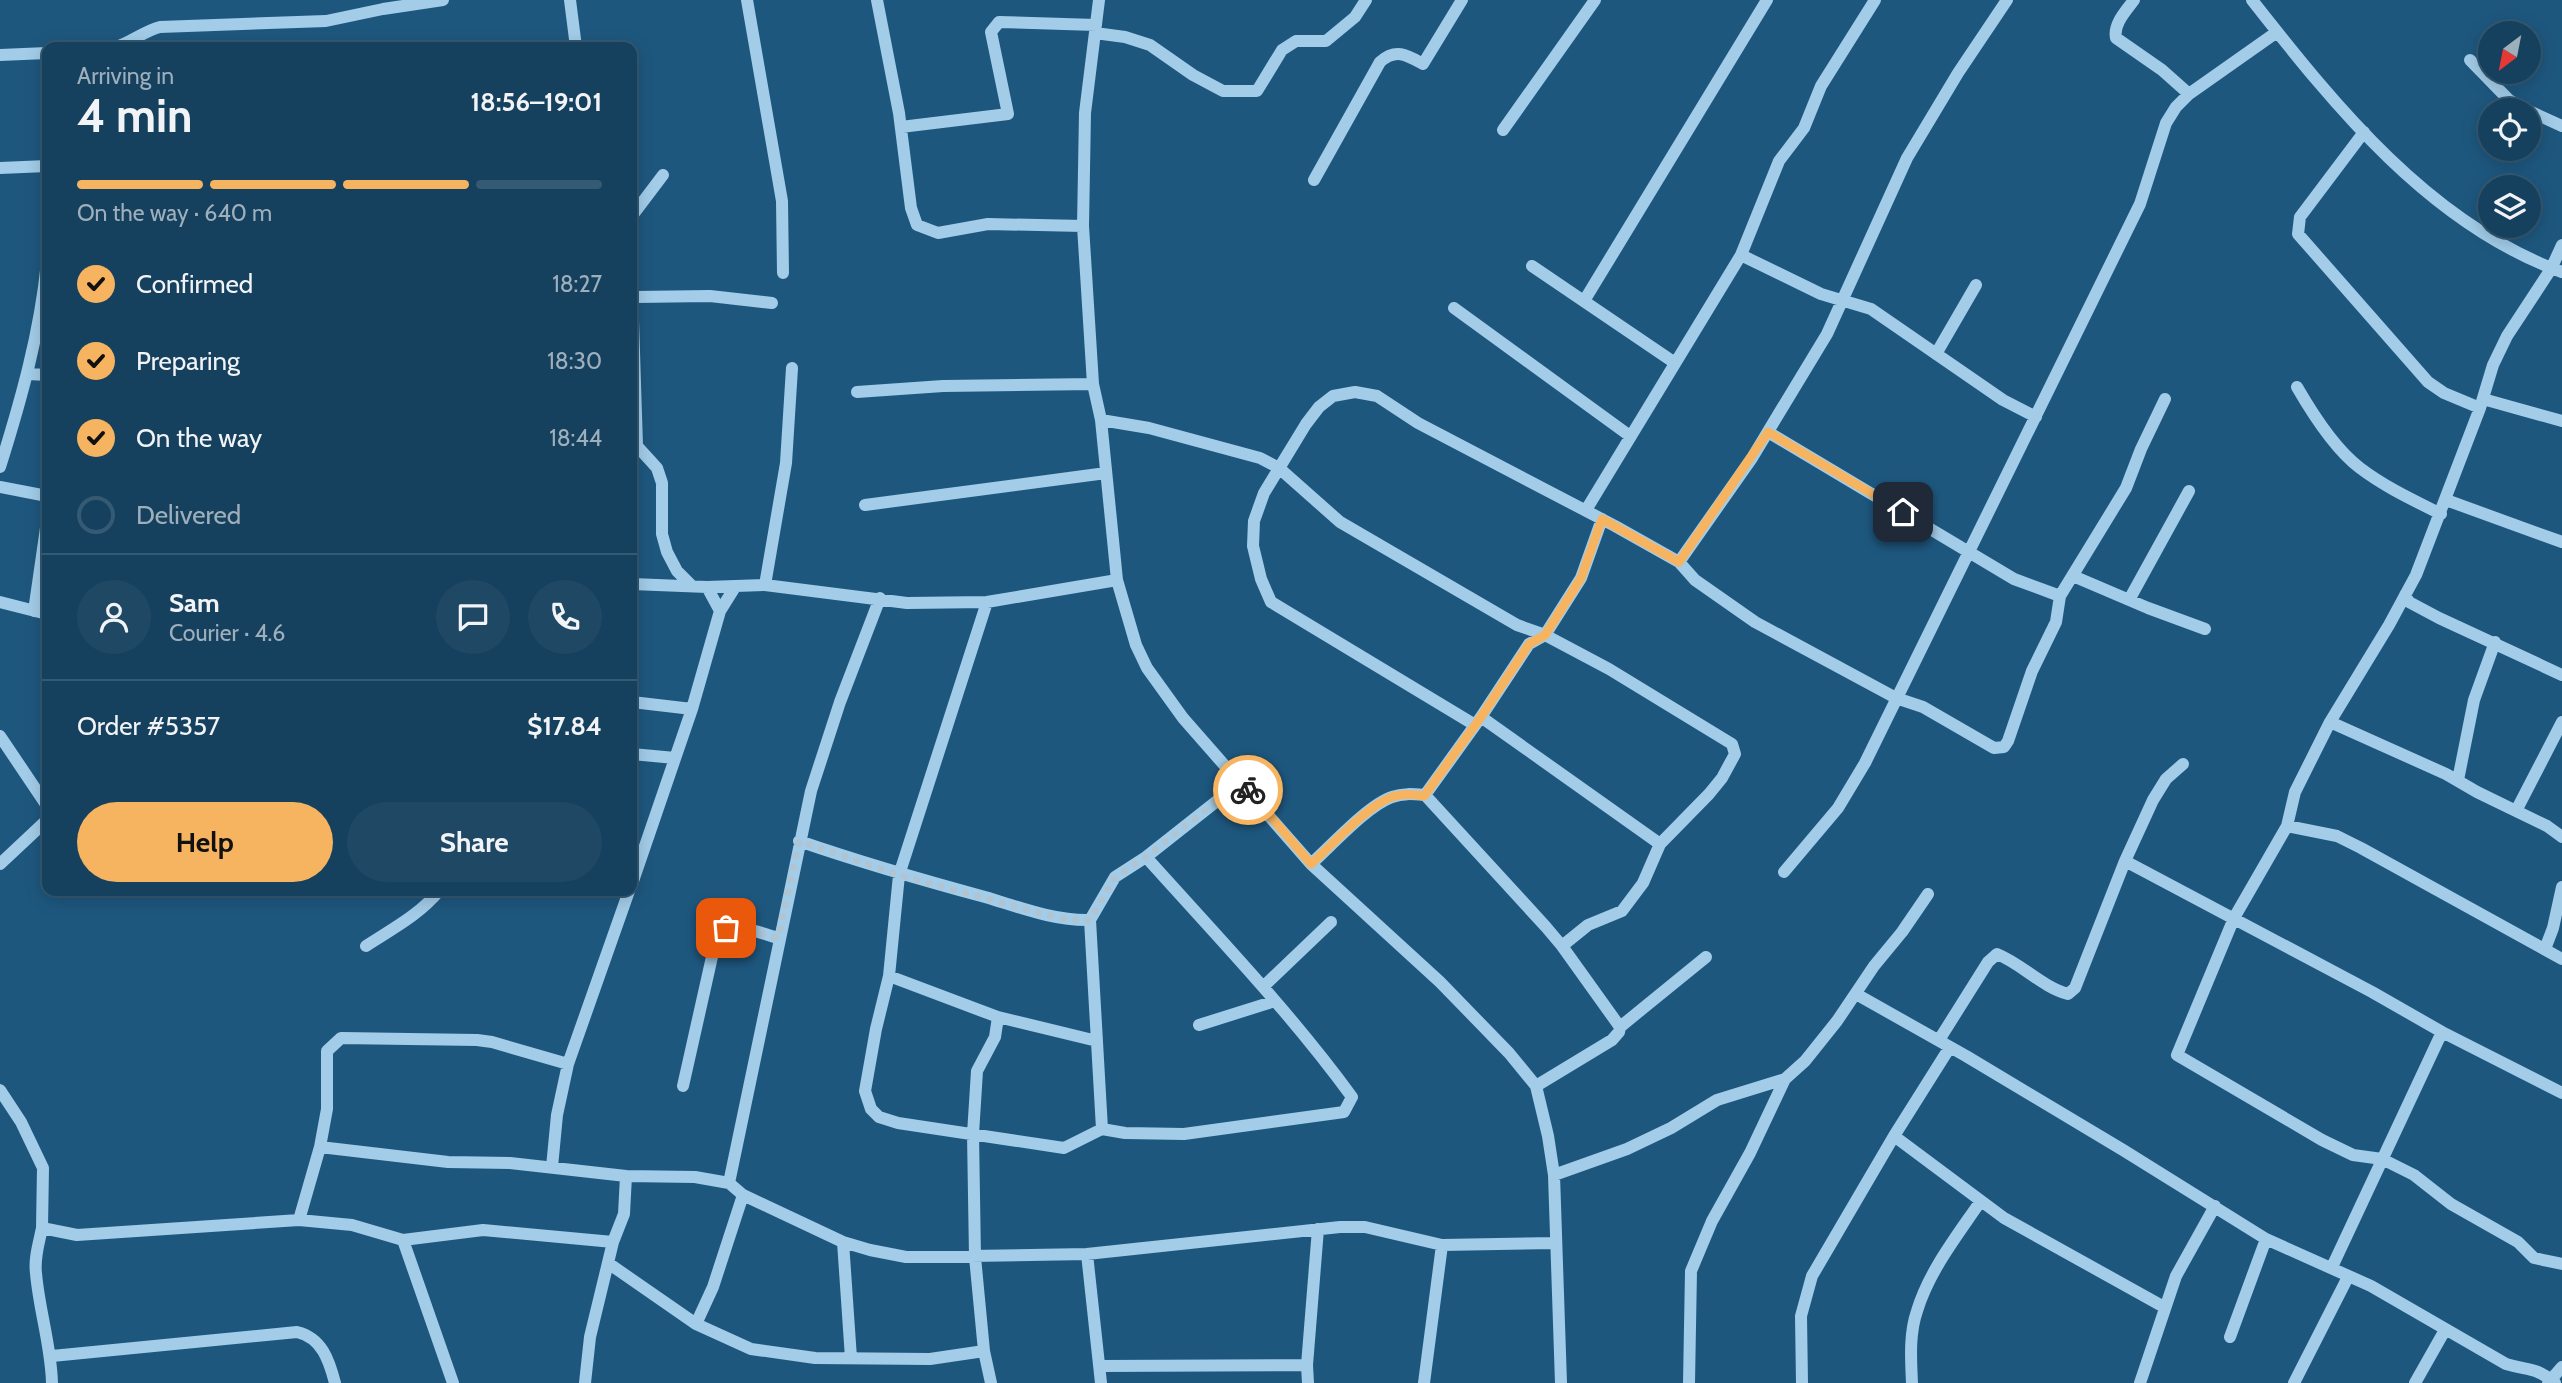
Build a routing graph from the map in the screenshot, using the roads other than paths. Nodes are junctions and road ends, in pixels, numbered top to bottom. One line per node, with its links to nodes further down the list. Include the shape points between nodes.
1 (443, 0): 14 (street)
2 (570, 0): 18 (street)
3 (747, 0): 39 (street, via 782,201)
4 (877, 0): 26 (street)
5 (1099, 0): 15 (street)
6 (1366, 0): 15 (street, via 1355,17 1326,41 1296,41 1282,50 1256,91 1223,91 1150,45)
7 (1462, 0): 32 (street, via 1423,64 1404,53 1388,55 1380,62)
8 (1595, 0): 27 (street)
9 (1767, 0): 44 (street)
10 (1875, 0): 36 (street, via 1821,86 1804,128 1779,161)
11 (2007, 0): 42 (street, via 1907,158)
12 (2134, 0): 22 (street, via 2118,24 2116,38)
13 (2252, 0): 16 (street)
14 (370, 6): 17 (street, via 326,21 160,27)
15 (1096, 29): 26 (street, via 999,22 991,32 1008,114); 34 (street, via 1085,113)
16 (2277, 32): 22 (street); 28 (street)
17 (132, 42)
18 (575, 42)
19 (42, 52): 20 (street)
20 (0, 55)
21 (2470, 60): 23 (street)
22 (2189, 94): 57 (street, via 2166,123 2140,204)
23 (2506, 98)
24 (2541, 117): 25 (street)
25 (2562, 126)
26 (901, 127): 34 (street, via 917,225 938,233 988,224)
27 (1503, 130)
28 (2364, 132): 38 (street, via 2423,189 2470,224); 56 (street, via 2300,217 2298,234 2428,382 2444,393)
29 (42, 166): 30 (street)
30 (0, 168)
31 (663, 175): 33 (street)
32 (1314, 180)
33 (637, 209)
34 (1083, 226): 52 (street)
35 (2562, 245): 38 (street)
36 (1741, 255): 42 (street); 48 (street)
37 (1532, 266): 44 (street)
38 (2557, 270): 56 (street, via 2507,336)
39 (783, 273)
40 (1976, 285): 47 (street)
41 (637, 293): 45 (street)
42 (1842, 301): 47 (street, via 1871,309); 60 (street)
43 (42, 302): 50 (street)
44 (1584, 302): 48 (street)
45 (772, 303)
46 (1454, 308): 61 (street)
47 (1936, 354): 57 (street)
48 (1675, 363): 61 (street)
49 (792, 368): 82 (street, via 786,463)
50 (28, 374): 51 (street); 63 (street)
51 (42, 375)
52 (1093, 384): 54 (street); 58 (street)
53 (2297, 387): 72 (street, via 2313,416 2357,467)
54 (857, 392)
55 (2165, 399): 78 (street, via 2126,488)
56 (2482, 404): 59 (street); 69 (street)
57 (2036, 417): 75 (street)
58 (1101, 420): 64 (street, via 1205,443); 65 (street)
59 (2562, 421)
60 (1768, 432): 75 (street); 77 (street)
61 (1630, 436): 71 (street)
62 (637, 449): 81 (street, via 657,468 667,552)
63 (0, 467)
64 (1279, 468): 71 (street, via 1319,407 1333,396 1355,392 1377,396 1418,423); 95 (street, via 1340,522 1517,625); 101 (street, via 1254,521 1253,546 1271,602)
65 (1106, 473): 70 (street); 79 (street)
66 (0, 487): 68 (street)
67 (2189, 491): 88 (street)
68 (42, 495)
69 (2446, 500): 72 (street); 74 (street)
70 (865, 505)
71 (1586, 510): 73 (street)
72 (2441, 514): 85 (street)
73 (1602, 519): 77 (street); 95 (street, via 1581,578)
74 (2562, 542)
75 (1970, 552): 86 (street, via 2022,584); 98 (street)
76 (42, 556): 91 (street)
77 (1679, 562): 98 (street, via 1695,580 1755,622)
78 (2073, 576): 86 (street); 88 (street)
79 (1117, 580): 90 (street); 109 (street, via 1147,668 1182,718)
80 (637, 584): 81 (street)
81 (691, 585): 83 (street)
82 (765, 585): 84 (street); 87 (street)
83 (707, 587): 84 (street); 92 (street)
84 (735, 587): 92 (street)
85 (2404, 595): 96 (street, via 2409,603); 102 (street)
86 (2060, 596): 98 (street, via 2053,628 2004,747 1982,743 1923,707)
87 (880, 598): 90 (street, via 907,603); 116 (street, via 840,702)
88 (2129, 600): 94 (street)
89 (0, 602): 91 (street)
90 (987, 602): 124 (street)
91 (34, 611): 93 (street)
92 (720, 611): 100 (street)
93 (42, 613)
94 (2205, 629)
95 (1545, 635): 101 (street, via 1529,644); 117 (street, via 1732,744 1735,754 1722,778)
96 (2495, 642): 97 (street); 108 (street, via 2474,701)
97 (2562, 675)
98 (1896, 698): 123 (street, via 1857,779)
99 (637, 703): 100 (street)
100 (692, 709): 106 (street)
101 (1478, 721): 110 (street); 117 (street)
102 (2330, 722): 108 (street); 114 (street, via 2295,792)
103 (2562, 722): 112 (street)
104 (0, 736): 111 (street)
105 (637, 754): 106 (street)
106 (675, 758): 119 (street)
107 (2183, 764): 120 (street, via 2158,789)
108 (2458, 780): 112 (street)
109 (1241, 782): 118 (street); 122 (street)
110 (1424, 796): 122 (street, via 1391,797); 134 (street)
111 (42, 799)
112 (2516, 811): 115 (street)
113 (42, 825): 121 (street)
114 (2287, 826): 129 (street); 135 (street, via 2337,836)
115 (2562, 836)
116 (799, 841): 124 (street); 132 (street)
117 (1660, 844): 134 (street, via 1643,883 1622,911 1588,925)
118 (1146, 857): 130 (street, via 1115,877); 139 (street)
119 (637, 860)
120 (2125, 861): 129 (street); 147 (street, via 2075,988 2068,994 2059,992 1997,954 1988,962)
121 (0, 864)
122 (1311, 864): 151 (street, via 1440,982)
123 (1784, 872)
124 (899, 875): 130 (street, via 1068,920); 138 (street)
125 (2562, 887): 135 (street)
126 (1928, 894): 140 (street)
127 (434, 896): 133 (street, via 414,915)
128 (627, 896): 148 (street)
129 (2234, 918): 145 (street); 158 (street, via 2177,1055 2322,1140 2353,1155)
130 (1090, 920): 146 (street)
131 (1331, 922): 139 (street)
132 (778, 938): 150 (street, via 731,926 720,932); 162 (street)
133 (366, 946)
134 (1562, 946): 144 (street)
135 (2544, 949): 137 (street)
136 (1706, 957): 144 (street)
137 (2562, 959)
138 (889, 976): 142 (street); 155 (street, via 865,1091 871,1109 898,1123)
139 (1263, 987): 141 (street)
140 (1856, 994): 147 (street); 149 (street, via 1805,1061)
141 (1275, 1001): 143 (street); 154 (street, via 1352,1097 1344,1112 1184,1134)
142 (998, 1017): 146 (street); 155 (street, via 995,1037 977,1071)
143 (1199, 1025)
144 (1620, 1027): 151 (street, via 1612,1040)
145 (2442, 1032): 153 (street); 158 (street)
146 (1097, 1041): 154 (street)
147 (1944, 1044): 156 (street); 165 (street)
148 (568, 1064): 157 (street, via 477,1040 341,1038 327,1051 327,1109); 159 (street)
149 (1784, 1079): 160 (street, via 1717,1100 1627,1149); 201 (street, via 1691,1271)
150 (683, 1086)
151 (1536, 1086): 160 (street)
152 (0, 1090): 167 (street, via 43,1168)
153 (2562, 1093)
154 (1102, 1129): 155 (street, via 1065,1148)
155 (973, 1134): 176 (street)
156 (1894, 1136): 164 (street); 202 (street, via 1812,1276 1801,1315)
157 (320, 1147): 159 (street, via 448,1162); 166 (street)
158 (2382, 1159): 178 (street, via 2518,1242 2534,1258); 179 (street)
159 (552, 1167): 161 (street)
160 (1554, 1175): 173 (street)
161 (626, 1176): 162 (street); 172 (street, via 624,1214)
162 (729, 1182): 163 (street)
163 (743, 1195): 171 (street); 182 (street, via 713,1287)
164 (1980, 1202): 181 (street); 203 (street, via 1940,1261 1916,1312)
165 (2215, 1206): 169 (street); 181 (street)
166 (299, 1220): 167 (street, via 77,1235); 170 (street, via 352,1226)
167 (42, 1228): 186 (street, via 36,1272)
168 (1318, 1229): 174 (street, via 1365,1227); 175 (street); 188 (street)
169 (2266, 1239): 179 (street); 184 (street)
170 (403, 1240): 172 (street, via 483,1230); 194 (street)
171 (843, 1241): 176 (street, via 906,1257); 187 (street)
172 (613, 1242): 177 (street)
173 (1555, 1243): 174 (street); 200 (street)
174 (1442, 1245): 199 (street)
175 (1087, 1254): 176 (street); 189 (street)
176 (975, 1257): 185 (street)
177 (608, 1263): 182 (street); 195 (street, via 590,1337)
178 (2562, 1264)
179 (2332, 1267): 180 (street)
180 (2348, 1277): 183 (street); 205 (street)
181 (2164, 1307): 204 (street)
182 (695, 1324): 187 (street, via 751,1349 815,1359)
183 (2445, 1330): 191 (street, via 2506,1364 2534,1369); 206 (street)
184 (2230, 1337)
185 (984, 1351): 187 (street, via 930,1359); 196 (street)
186 (52, 1356): 192 (street); 193 (street, via 297,1332 320,1344)
187 (851, 1358)
188 (1307, 1365): 189 (street); 198 (street)
189 (1100, 1366): 197 (street)
190 (2562, 1367): 191 (street)
191 (2551, 1382)
192 (52, 1383)
193 (335, 1383)
194 (453, 1383)
195 (585, 1383)
196 (992, 1383)
197 (1101, 1383)
198 (1308, 1383)
199 (1424, 1383)
200 (1561, 1383)
201 (1689, 1383)
202 (1802, 1383)
203 (1912, 1383)
204 (2140, 1383)
205 (2294, 1383)
206 (2415, 1383)

